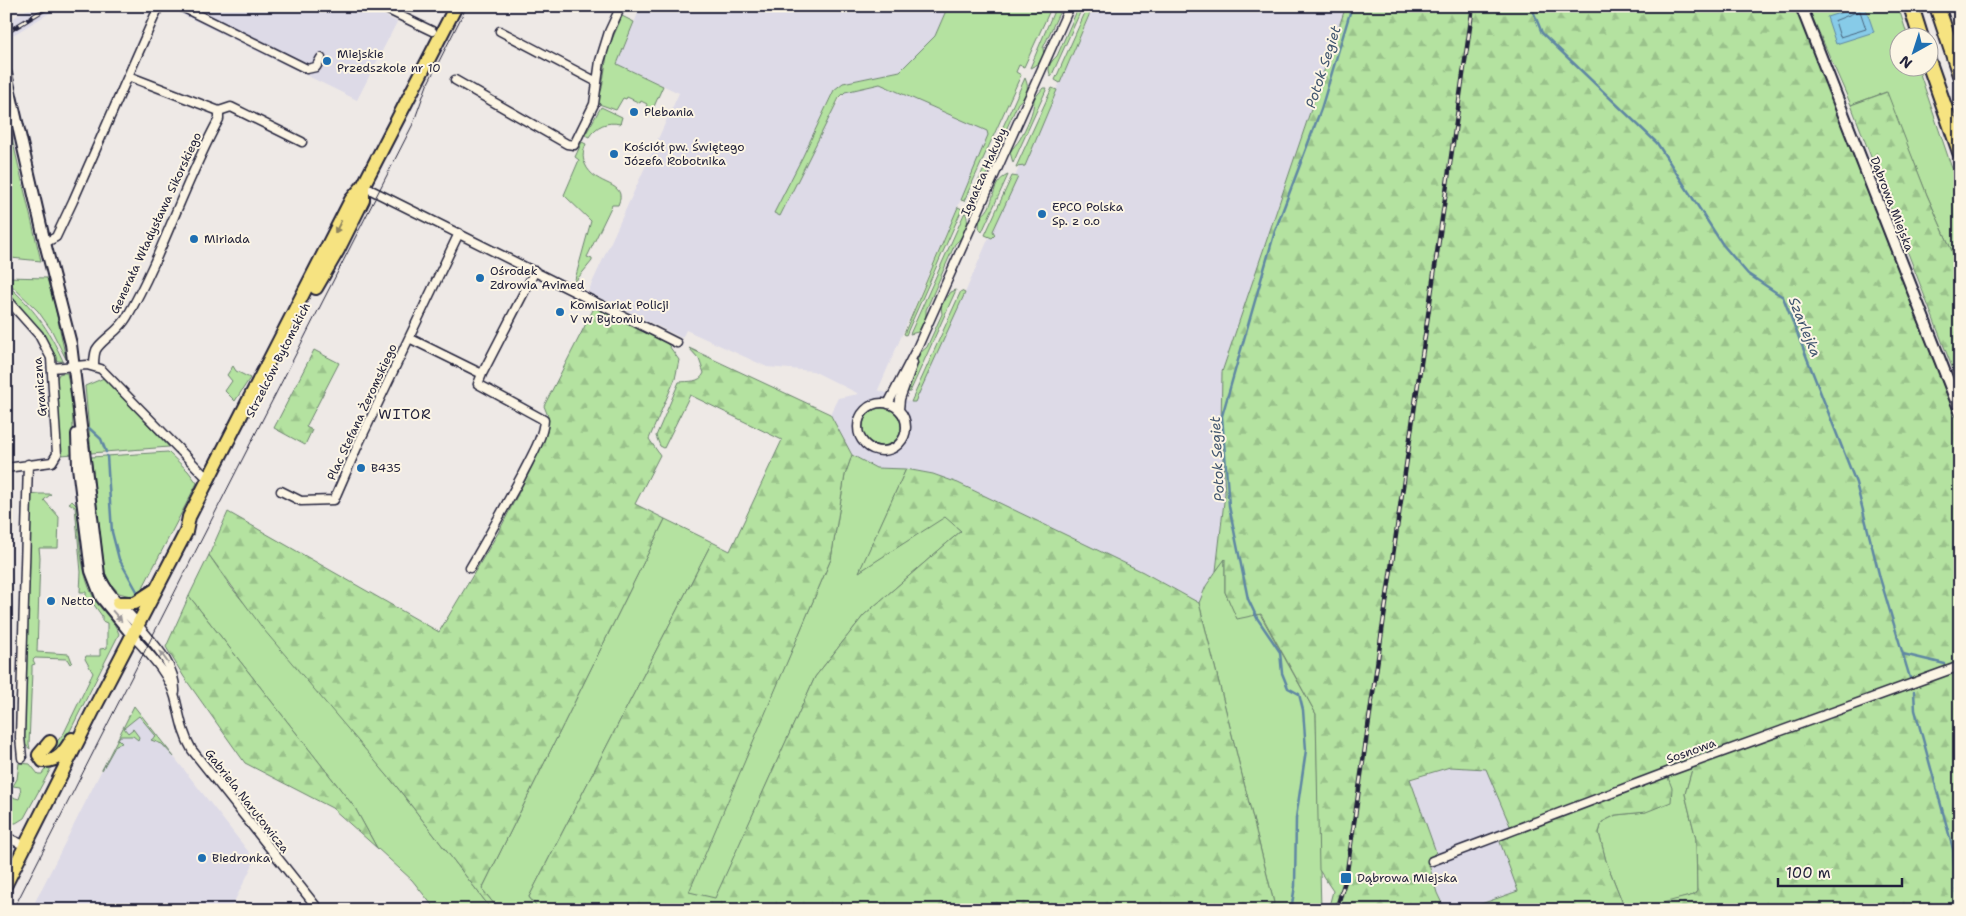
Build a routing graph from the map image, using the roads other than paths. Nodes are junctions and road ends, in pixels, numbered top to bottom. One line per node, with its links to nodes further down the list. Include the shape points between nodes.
1 (159, 6): 16 (street)
2 (180, 6): 13 (street, via 307,68 316,67)
3 (380, 6): 11 (street)
4 (456, 6): 23 (highway, Strzelców Bytomskich)
5 (621, 6): 19 (street, via 600,61)
6 (1070, 6): 30 (street, Ignatza Hakuby)
7 (1801, 6): 38 (street, Dąbrowa Miejska)
8 (1911, 6): 10 (highway)
9 (1937, 6): 15 (highway)
10 (1918, 28)
11 (432, 31)
12 (500, 31): 19 (street)
13 (320, 58)
14 (6, 74): 25 (street)
15 (1960, 75)
16 (128, 76): 20 (street); 25 (street, via 74,201 56,237)
17 (1934, 78): 22 (highway)
18 (455, 80): 19 (street, via 574,145 594,104)
19 (597, 82)
20 (220, 111): 21 (street, via 231,107); 32 (street, Generała Władysława Sikorskiego, via 136,299 123,324 96,348)
21 (302, 142)
22 (1960, 152)
23 (363, 186): 24 (street); 41 (highway, Strzelców Bytomskich, one-way to 41, via 354,195); 43 (highway, Strzelców Bytomskich, via 363,200 358,210 196,521)
24 (459, 233): 26 (street); 28 (street, Plac Stefana Żeromskiego)
25 (45, 243): 31 (street, via 66,318)
26 (536, 271): 29 (street); 34 (street)
27 (7, 300): 33 (street, Graniczna, via 42,340)
28 (409, 338): 34 (street, Plac Stefana Żeromskiego); 42 (street, Plac Stefana Żeromskiego, via 334,500 301,501)
29 (677, 343)
30 (918, 346): 36 (street, Ignatza Hakuby); 37 (street, Ignatza Hakuby)
31 (74, 366): 32 (street); 33 (street); 35 (street)
32 (94, 366): 41 (street, via 106,373)
33 (52, 368): 39 (street, Graniczna, via 57,454 52,462)
34 (482, 374): 44 (street, via 478,384 544,420 544,427)
35 (78, 403): 46 (street, via 98,574); 47 (street, one-way to 47, via 78,467 91,571 101,597)
36 (888, 404): 37 (street); 37 (street, via 869,407 859,420 861,438 870,448 884,451 900,444 906,426)
37 (899, 410)
38 (1960, 411)
39 (28, 464): 40 (street); 52 (street)
40 (6, 468)
41 (209, 480): 43 (highway, Strzelców Bytomskich, via 189,517)
42 (281, 491)
43 (186, 532): 45 (highway, Strzelców Bytomskich)
44 (470, 568)
45 (157, 588): 46 (highway, via 139,601); 47 (highway, Strzelców Bytomskich)
46 (118, 602): 47 (street)
47 (136, 630): 49 (street, Gabriela Narutowicza, via 164,671); 49 (street, Gabriela Narutowicza, one-way to 47, via 176,680 169,665); 50 (highway, Strzelców Bytomskich)
48 (1960, 666): 55 (street, Sosnowa)
49 (175, 696): 57 (street, Gabriela Narutowicza, via 183,730 192,750)
50 (95, 707): 51 (highway, via 82,718 62,754 51,761 43,761 38,755); 54 (highway)
51 (50, 742)
52 (22, 758)
53 (6, 837): 54 (street)
54 (26, 846): 56 (highway)
55 (1432, 861)
56 (6, 884)
57 (319, 910)

